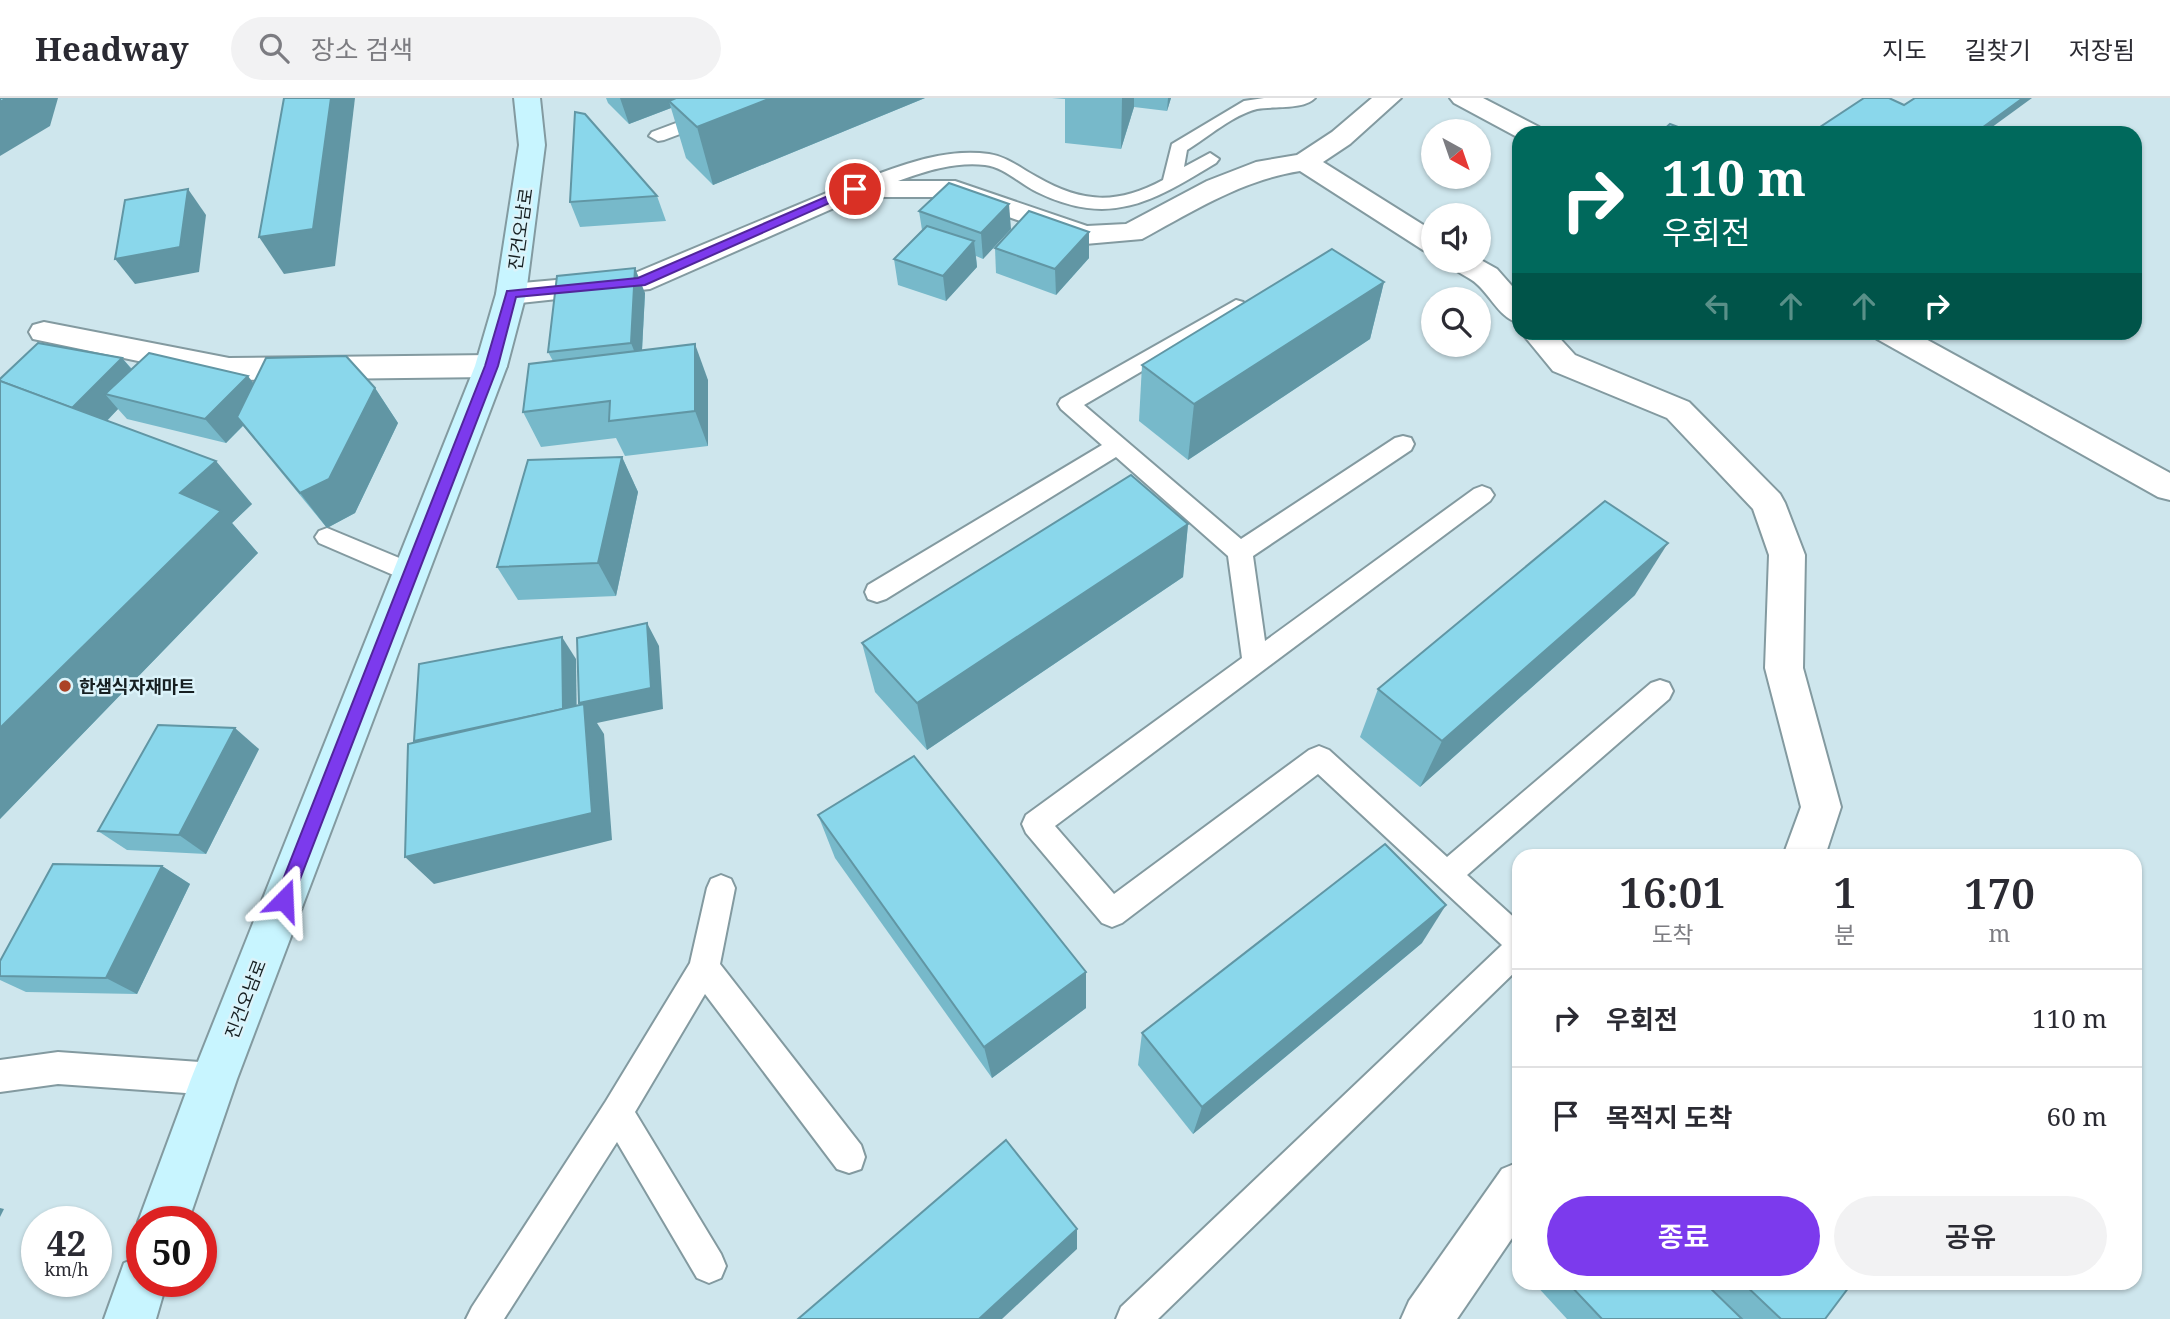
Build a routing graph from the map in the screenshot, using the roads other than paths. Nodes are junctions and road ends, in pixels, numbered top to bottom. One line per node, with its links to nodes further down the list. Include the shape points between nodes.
1 (527, 98): 14 (main road, 진건오남로, via 532,145)
2 (759, 98): 7 (lane)
3 (1306, 98): 10 (lane, via 1250,105 1223,119 1178,148)
4 (1388, 98): 9 (street)
5 (1463, 98): 6 (street)
6 (1517, 126)
7 (658, 136)
8 (1210, 159): 10 (lane)
9 (1305, 162): 11 (street, via 1266,168 1217,187 1132,233 1086,235 955,189); 12 (street)
10 (1172, 181): 11 (lane, via 1125,203 1095,204 1030,182 1005,164 947,158)
11 (855, 189): 14 (street, via 640,282)
12 (1421, 236)
13 (1482, 273): 15 (street)
14 (511, 294): 20 (main road, 진건오남로)
15 (1512, 305)
16 (1236, 307): 22 (lane, via 1069,404)
17 (44, 332): 20 (street, via 229,369)
18 (1543, 340): 31 (street, via 1564,363 1678,410 1768,503 1787,555 1784,668 1821,807)
19 (1902, 340): 23 (street)
20 (491, 366): 27 (main road, 진건오남로)
21 (1403, 444): 26 (lane)
22 (1117, 446): 26 (lane); 28 (lane)
23 (2170, 488)
24 (1482, 495): 29 (lane)
25 (327, 537): 27 (lane)
26 (1240, 552): 29 (lane)
27 (412, 574): 38 (main road, 진건오남로)
28 (877, 592)
29 (1255, 662): 32 (lane, via 1036,824 1112,913 1319,758)
30 (1660, 691): 32 (lane)
31 (1806, 849)
32 (1447, 875): 34 (lane)
33 (721, 888): 36 (lane)
34 (1512, 935)
35 (1512, 955): 47 (lane)
36 (704, 968): 39 (lane); 40 (lane)
37 (0, 1076): 38 (lane, via 58,1068)
38 (214, 1079): 42 (main road, 진건오남로)
39 (617, 1112): 43 (lane); 46 (lane)
40 (849, 1157)
41 (1512, 1196): 48 (street)
42 (169, 1206)
43 (709, 1266)
44 (137, 1297): 45 (main road)
45 (130, 1319)
46 (484, 1319)
47 (1133, 1319)
48 (1427, 1319)

